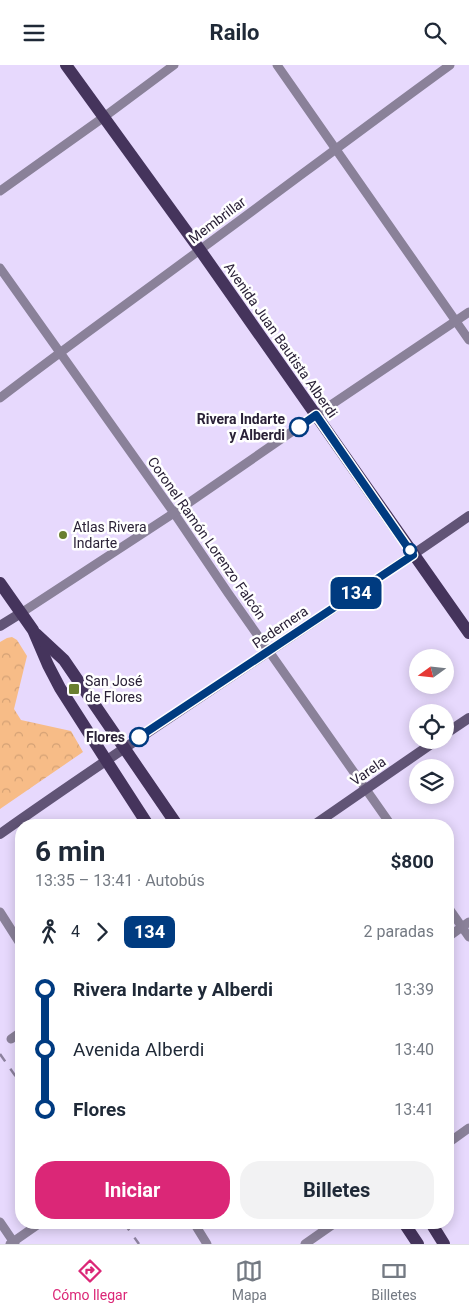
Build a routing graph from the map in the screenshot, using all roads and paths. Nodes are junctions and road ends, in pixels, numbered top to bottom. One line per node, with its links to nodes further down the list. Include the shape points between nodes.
1 (66, 65): 5 (main road, Avenida Juan Bautista Alberdi)
2 (174, 65): 5 (street)
3 (276, 65): 6 (street)
4 (450, 65): 6 (street, Membrillar)
5 (104, 117): 7 (street); 8 (main road, Avenida Juan Bautista Alberdi)
6 (335, 148): 8 (street, Membrillar); 11 (street)
7 (0, 191)
8 (200, 250): 13 (street, Membrillar); 15 (main road, Avenida Juan Bautista Alberdi)
9 (0, 268): 13 (street, Coronel Ramón Lorenzo Falcón)
10 (469, 313): 11 (street)
11 (456, 322): 12 (street); 15 (street)
12 (469, 340)
13 (60, 352): 14 (street, Membrillar); 16 (street, Coronel Ramón Lorenzo Falcón)
14 (0, 398)
15 (316, 415): 16 (street); 18 (main road, Avenida Juan Bautista Alberdi)
16 (174, 513): 20 (street); 24 (street, Coronel Ramón Lorenzo Falcón)
17 (469, 516): 18 (street, Pedernera)
18 (413, 555): 23 (main road, Avenida Juan Bautista Alberdi); 24 (street, Pedernera)
19 (0, 583): 20 (main road)
20 (21, 613): 21 (street); 22 (main road)
21 (0, 626)
22 (33, 630): 27 (main road, via 64,660); 29 (main road, via 60,688)
23 (469, 633)
24 (269, 652): 27 (street, Pedernera); 30 (street, Coronel Ramón Lorenzo Falcón)
25 (469, 718): 26 (street)
26 (454, 728)
27 (124, 748): 29 (street, Pedernera); 33 (main road)
28 (424, 749): 30 (street, Varela)
29 (106, 760): 31 (street, Pedernera); 32 (main road)
30 (366, 789): 34 (street, Varela); 35 (street, Coronel Ramón Lorenzo Falcón)
31 (21, 819)
32 (144, 819)
33 (173, 819)
34 (323, 819)
35 (387, 819)
36 (15, 824): 37 (street, Pedernera)
37 (0, 834)
38 (0, 911): 42 (street)
39 (454, 913): 40 (street)
40 (465, 924): 41 (street); 43 (street)
41 (454, 932)
42 (15, 935)
43 (469, 937)
44 (15, 1036): 45 (street)
45 (11, 1039)
46 (469, 1128): 47 (street)
47 (454, 1139)
48 (0, 1222): 54 (street)
49 (32, 1229): 54 (street)
50 (198, 1229): 55 (street)
51 (326, 1229): 56 (street)
52 (408, 1229): 57 (main road)
53 (435, 1229): 58 (main road)
54 (13, 1243)
55 (207, 1244)
56 (305, 1244)
57 (418, 1244)
58 (444, 1244)

